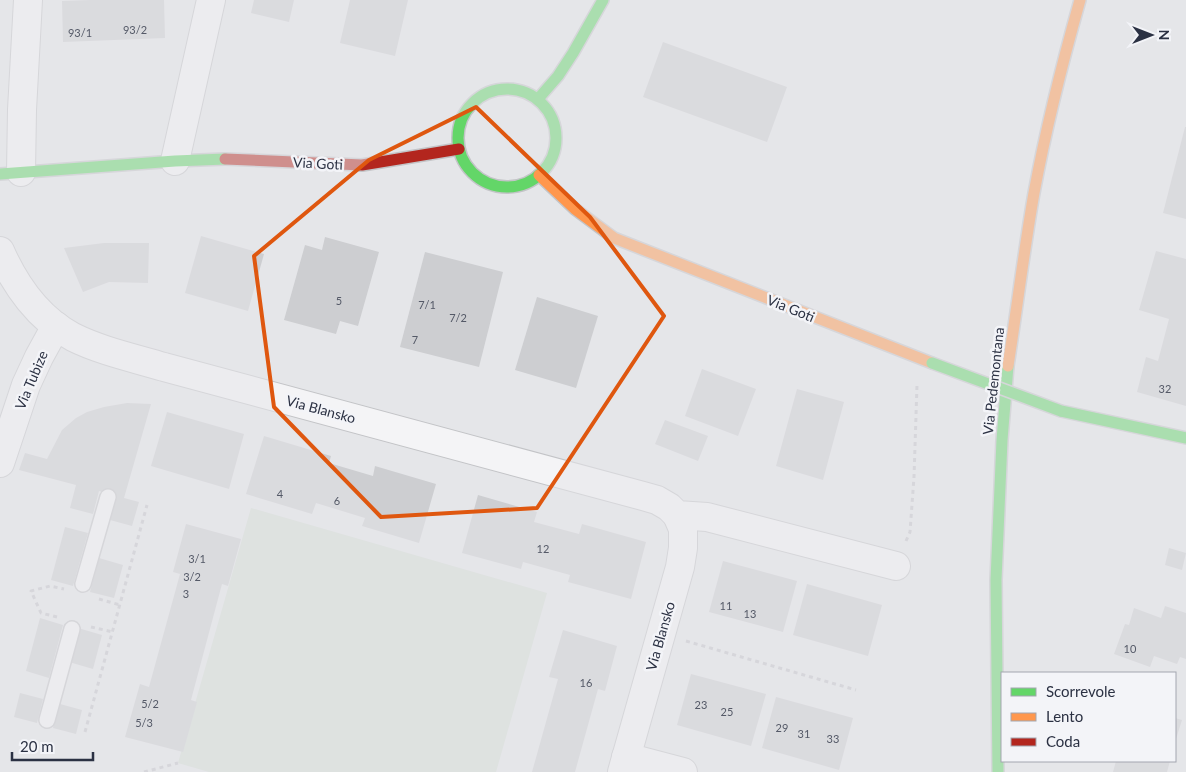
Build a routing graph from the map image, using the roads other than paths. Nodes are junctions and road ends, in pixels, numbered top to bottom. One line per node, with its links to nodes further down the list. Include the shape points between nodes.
1 (28, 0): 8 (street, Via Goti, via 22,110)
2 (211, 0): 7 (street)
3 (603, 0): 5 (street, via 558,76)
4 (1080, 0): 22 (street, Via Pedemontana, via 1049,118 1036,184 1007,372 996,580)
5 (538, 99): 6 (street, via 513,89 487,92 475,100 460,122); 9 (street, via 548,110 557,137 555,151)
6 (459, 149): 7 (street, Via Goti, via 362,164); 9 (street, via 471,171 492,185 517,186)
7 (175, 161): 8 (street, Via Goti)
8 (10, 173)
9 (540, 175): 12 (street, Via Goti, bridge, via 560,197 614,238 927,362 1061,410)
10 (0, 251): 11 (street, Via Blansko, via 28,299)
11 (56, 326): 13 (street, Via Tubize, via 26,385); 15 (street, Via Blansko, via 102,348 164,367 657,500)
12 (1186, 438)
13 (0, 463)
14 (108, 497): 17 (lane)
15 (677, 515): 16 (street, via 707,517); 20 (street, Via Blansko, via 683,529 680,567)
16 (896, 566)
17 (83, 584)
18 (72, 629): 19 (lane)
19 (47, 720)
20 (624, 764): 21 (street, Via Blansko)
21 (683, 772)
22 (998, 772)

